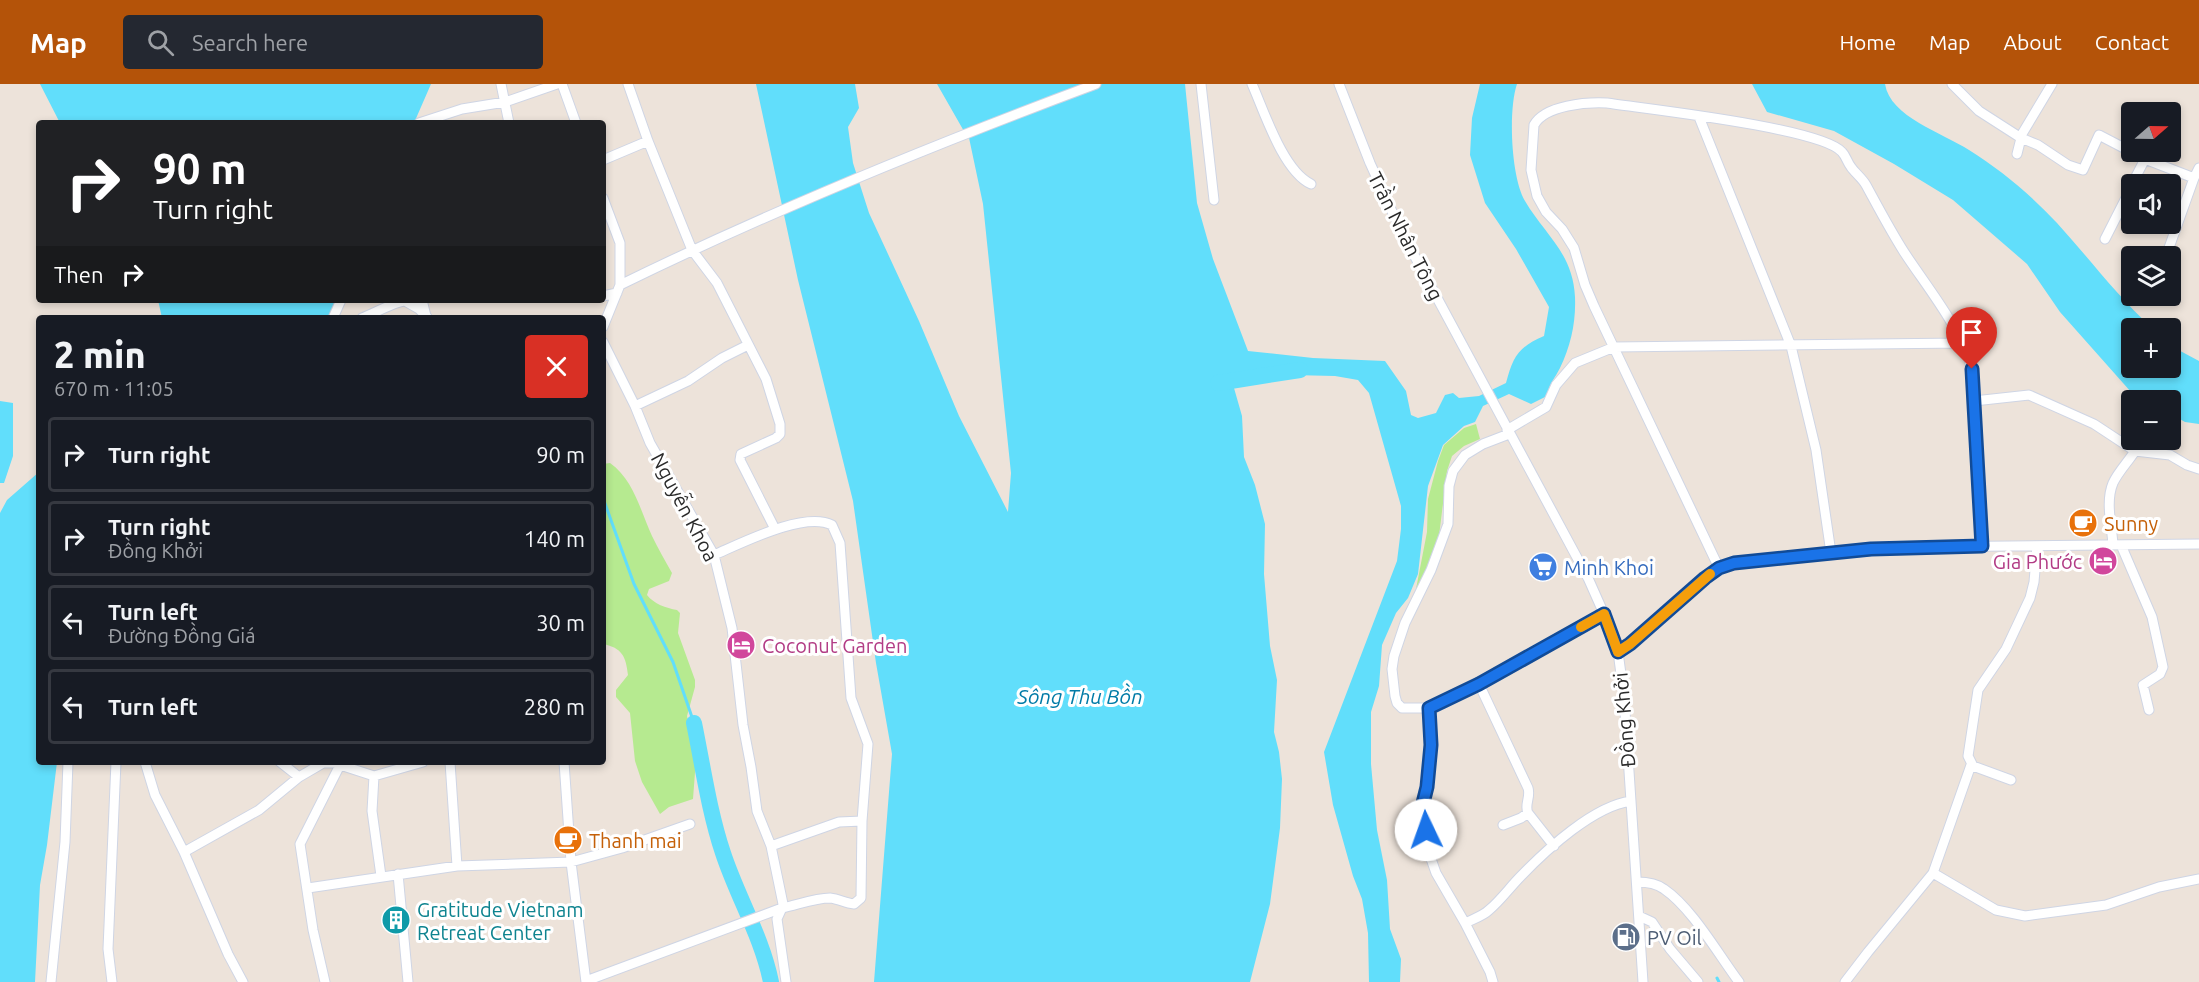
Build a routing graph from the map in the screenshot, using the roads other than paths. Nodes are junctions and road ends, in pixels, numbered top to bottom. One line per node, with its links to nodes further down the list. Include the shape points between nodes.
1 (501, 84): 11 (street)
2 (557, 84): 11 (street)
3 (562, 84): 15 (street)
4 (628, 84): 17 (street)
5 (1096, 84): 30 (street, via 966,133)
6 (1201, 84): 25 (street)
7 (1252, 84): 24 (street, via 1284,156)
8 (1339, 84): 45 (street, Trần Nhân Tông, via 1400,229)
9 (1952, 84): 16 (street, via 1979,111)
10 (2052, 84): 16 (street)
11 (505, 102): 13 (street); 14 (street)
12 (1699, 117): 38 (street, via 1778,129 1832,144 1842,152); 40 (street); 41 (street, via 1588,102 1551,112 1534,124 1531,170 1537,196 1574,248 1585,285)
13 (428, 120)
14 (508, 120)
15 (575, 120)
16 (2023, 134): 18 (street, via 2068,165 2083,170 2099,135); 19 (street)
17 (648, 141): 20 (street); 30 (street)
18 (2121, 146)
19 (2017, 154)
20 (606, 159)
21 (2153, 162): 23 (street)
22 (2199, 168): 23 (street)
23 (2193, 177): 29 (street)
24 (1311, 183)
25 (1214, 200)
26 (606, 206): 31 (street, via 620,243)
27 (2121, 207): 28 (street)
28 (2105, 239)
29 (2169, 246)
30 (692, 250): 31 (street); 39 (street, via 717,283)
31 (619, 289): 32 (street); 37 (street)
32 (606, 295)
33 (396, 303): 35 (street)
34 (411, 303): 36 (street)
35 (371, 315)
36 (424, 315)
37 (606, 320)
38 (1963, 343): 40 (street); 43 (street, via 1972,369)
39 (748, 345): 44 (street, via 688,381); 49 (street, via 766,379 781,430 776,438 741,454 740,460)
40 (1791, 346): 41 (street); 54 (street, via 1816,450)
41 (1614, 347): 46 (street, via 1575,363 1556,385 1546,407); 56 (street)
42 (606, 348): 44 (street, Nguyễn Khoa)
43 (1974, 401): 47 (street, via 2029,395 2094,424); 52 (street)
44 (635, 406): 55 (street, Nguyễn Khoa, via 650,443)
45 (1499, 414): 46 (street, Đồng Khởi)
46 (1508, 432): 57 (street, Đồng Khởi, via 1576,553); 60 (street, via 1465,455 1453,471 1448,525 1394,656 1397,703 1402,708)
47 (2135, 452): 48 (street, via 2170,455); 51 (street, via 2114,481 2111,492)
48 (2199, 469)
49 (775, 529): 55 (street); 77 (street, via 826,522 832,525 840,543 851,698 868,744)
50 (2199, 544): 51 (street)
51 (2117, 545): 53 (street); 61 (street, via 2152,617 2163,667 2160,674 2143,685)
52 (1982, 546): 53 (street); 54 (street)
53 (2037, 546): 71 (street, via 2030,598 2012,637 1978,690 1968,756)
54 (1831, 553): 56 (street)
55 (714, 555): 80 (street, Nguyễn Khoa, via 732,628 756,811)
56 (1719, 568): 58 (street)
57 (1604, 614): 58 (street, Đồng Khởi); 59 (street)
58 (1618, 652): 75 (street, Đồng Khởi)
59 (1479, 684): 60 (street); 76 (street, via 1528,788)
60 (1429, 708): 93 (street, via 1431,745 1422,807 1429,852 1436,873)
61 (2149, 710)
62 (69, 765): 94 (street)
63 (116, 765): 95 (street, via 108,949)
64 (146, 765): 82 (street, via 155,795)
65 (284, 765): 73 (street)
66 (320, 765): 73 (street)
67 (340, 765): 72 (street); 90 (street, via 300,844)
68 (412, 765): 72 (street)
69 (450, 765): 84 (street)
70 (564, 765): 83 (street)
71 (1971, 765): 74 (street); 85 (street)
72 (374, 776): 87 (street, via 372,811)
73 (299, 777): 82 (street, via 259,810)
74 (2011, 780)
75 (1631, 801): 81 (street, via 1595,813); 89 (street, Đồng Khởi)
76 (1528, 813): 79 (street); 81 (street)
77 (862, 821): 80 (street, via 826,825); 91 (street, via 860,901 854,904 826,898)
78 (690, 824): 83 (street)
79 (1503, 825)
80 (771, 846): 91 (street, Nguyễn Khoa)
81 (1554, 846): 93 (street, via 1488,911)
82 (184, 852): 96 (street)
83 (571, 862): 84 (street); 99 (street)
84 (457, 866): 86 (street)
85 (1933, 873): 88 (street, via 1996,910 2025,916 2106,905 2159,887); 105 (street)
86 (398, 874): 87 (street); 98 (street)
87 (381, 876): 90 (street)
88 (2199, 879)
89 (1637, 882): 92 (street, Đồng Khởi); 104 (street, via 1664,888 1678,901)
90 (308, 888): 97 (street)
91 (782, 908): 99 (street); 100 (street, Nguyễn Khoa, via 777,919)
92 (1639, 916): 102 (street, Đồng Khởi); 103 (street, via 1652,922)
93 (1465, 923): 101 (street)
94 (51, 982)
95 (112, 982)
96 (241, 982)
97 (325, 982)
98 (408, 982)
99 (586, 982)
100 (786, 982)
101 (1493, 982)
102 (1643, 982)
103 (1698, 982)
104 (1738, 982)
105 (1845, 982)

